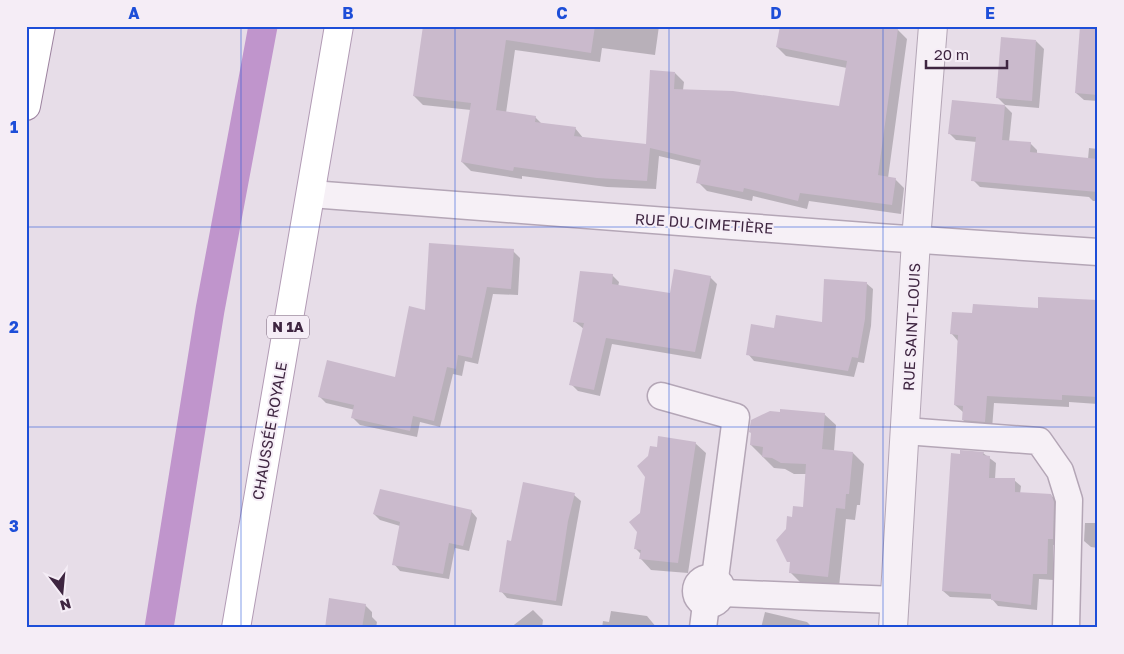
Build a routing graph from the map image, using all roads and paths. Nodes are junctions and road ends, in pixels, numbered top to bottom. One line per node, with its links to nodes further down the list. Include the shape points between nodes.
1 (41, 26): 4 (main road)
2 (339, 26): 5 (main road, CHAUSSÉE ROYALE / N 1A)
3 (933, 26): 6 (street, RUE SAINT-LOUIS)
4 (26, 106)
5 (311, 194): 6 (street, RUE DU CIMETIÈRE); 12 (main road, CHAUSSÉE ROYALE / N 1A)
6 (916, 240): 7 (street, RUE DU CIMETIÈRE); 9 (street, RUE SAINT-LOUIS)
7 (1098, 252)
8 (661, 396): 11 (street, via 736,417)
9 (905, 431): 10 (street, RUE SAINT-LOUIS); 14 (street, via 1038,441 1060,471 1069,500)
10 (895, 600): 11 (street); 13 (street, RUE SAINT-LOUIS)
11 (712, 601)
12 (236, 628)
13 (893, 628)
14 (1066, 628)

